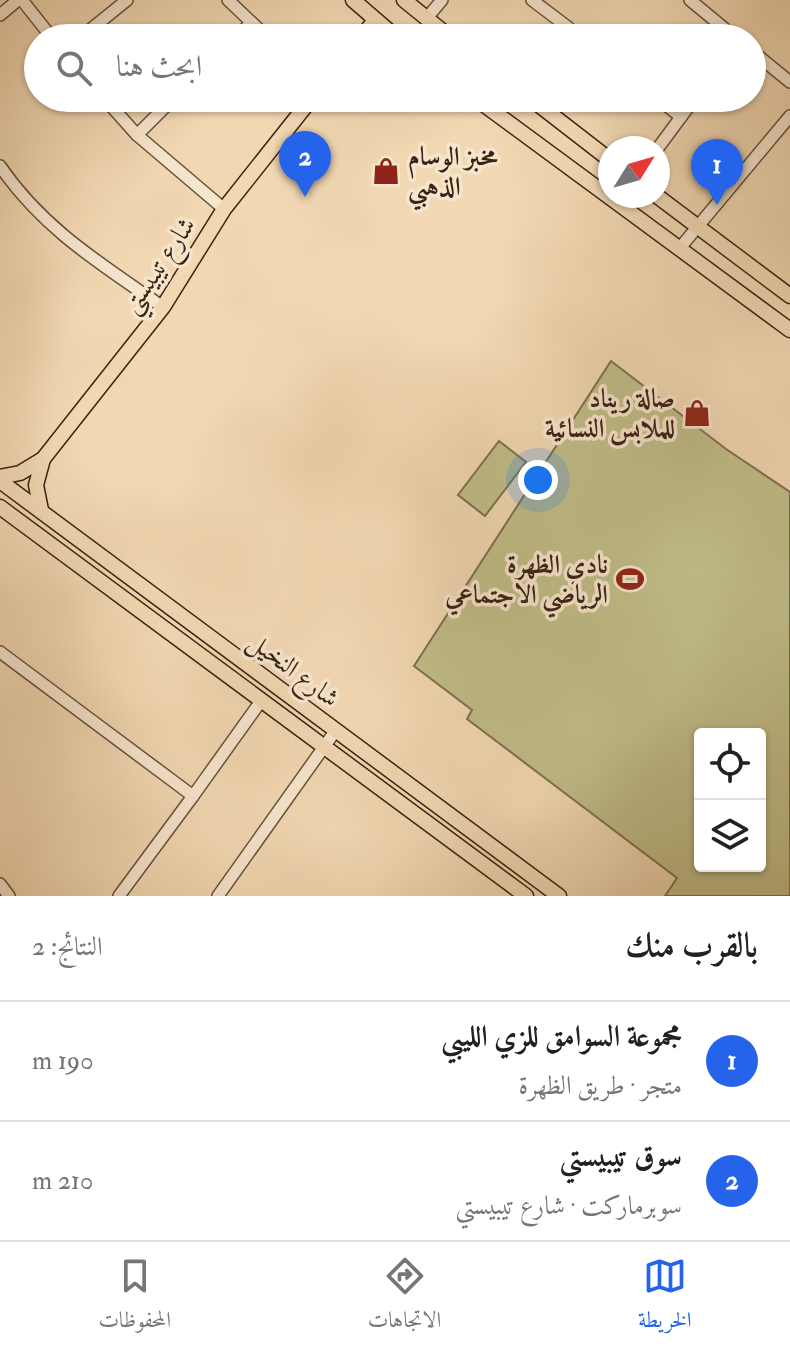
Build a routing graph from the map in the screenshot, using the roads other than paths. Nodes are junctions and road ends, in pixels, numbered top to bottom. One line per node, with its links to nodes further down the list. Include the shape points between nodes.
1 (20, 0): 9 (street); 13 (street)
2 (127, 0): 14 (street)
3 (228, 0): 12 (street)
4 (353, 0): 11 (main road)
5 (404, 0): 10 (main road)
6 (442, 0): 10 (street)
7 (532, 0): 18 (street)
8 (690, 0): 19 (street)
9 (0, 15)
10 (426, 19): 17 (main road)
11 (375, 20): 15 (main road); 16 (main road)
12 (251, 23)
13 (40, 24)
14 (97, 24)
15 (372, 24)
16 (380, 24)
17 (433, 24)
18 (564, 24)
19 (719, 24)
20 (766, 62): 21 (street)
21 (790, 82)
22 (116, 112): 31 (street)
23 (160, 112): 31 (street)
24 (301, 112): 36 (main road, شارع تيبيستي)
25 (494, 112): 38 (main road)
26 (548, 112): 33 (main road)
27 (675, 112): 30 (street)
28 (685, 112): 30 (street)
29 (790, 116): 37 (street)
30 (681, 117): 32 (street)
31 (137, 135): 36 (street)
32 (667, 136)
33 (598, 151)
34 (0, 166): 40 (street, via 34,210)
35 (670, 206): 37 (main road)
36 (224, 209): 40 (main road, شارع تيبيستي)
37 (697, 226): 38 (street); 39 (main road)
38 (679, 249): 41 (main road)
39 (790, 296)
40 (163, 307): 42 (main road, شارع تيبيستي)
41 (790, 330)
42 (43, 459): 43 (main road); 45 (main road, via 36,485)
43 (0, 479): 45 (main road, شارع النخيل)
44 (0, 507): 47 (main road, شارع النخيل)
45 (42, 510): 48 (main road, شارع النخيل)
46 (0, 652): 50 (street)
47 (261, 701): 49 (main road, شارع النخيل); 50 (street)
48 (336, 730): 49 (street); 56 (main road, شارع النخيل)
49 (323, 747): 54 (street); 55 (main road, شارع النخيل)
50 (193, 796): 53 (street)
51 (0, 884): 52 (street)
52 (9, 896)
53 (119, 896)
54 (218, 896)
55 (526, 896)
56 (559, 896)

